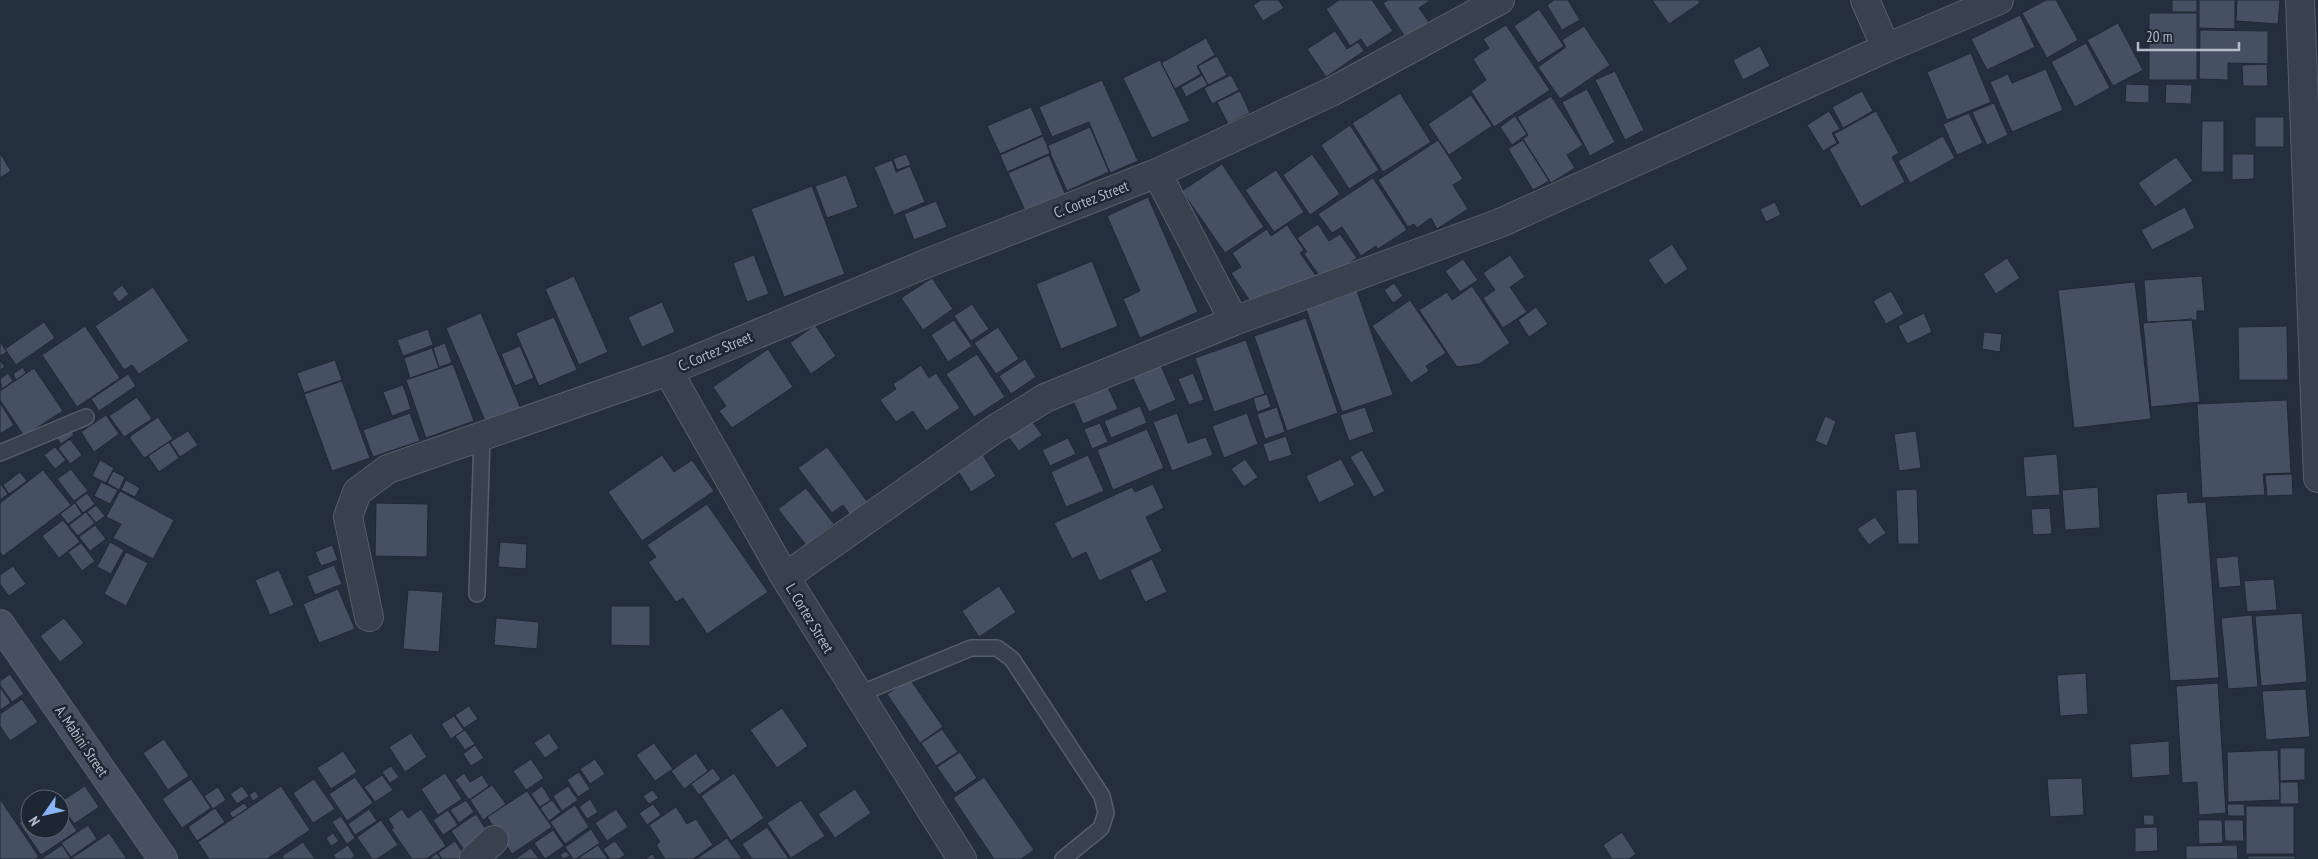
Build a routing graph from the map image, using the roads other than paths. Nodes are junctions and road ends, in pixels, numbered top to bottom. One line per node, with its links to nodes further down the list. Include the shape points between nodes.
1 (1500, 0): 6 (street, C. Cortez Street, via 1331,92)
2 (1865, 0): 5 (street)
3 (2000, 0): 5 (street)
4 (2300, 0): 12 (street)
5 (1886, 48): 7 (street, via 1500,223)
6 (1157, 174): 7 (street); 8 (street, C. Cortez Street, via 930,262)
7 (1234, 321): 13 (street, via 1045,398 992,431)
8 (668, 371): 10 (street, C. Cortez Street); 13 (street, L. Cortez Street)
9 (86, 417): 11 (lane)
10 (482, 437): 14 (lane); 15 (street, C. Cortez Street, via 388,470 357,492 348,517)
11 (0, 453)
12 (2318, 478)
13 (785, 577): 17 (street, L. Cortez Street)
14 (477, 594)
15 (369, 617)
16 (0, 624): 19 (main road, A. Mabini Street)
17 (857, 695): 21 (street, L. Cortez Street); 22 (lane, via 972,648 997,648 1012,659 1102,796 1106,813 1101,828)
18 (494, 840): 20 (street)
19 (163, 859)
20 (474, 859)
21 (962, 859)
22 (1063, 859)

